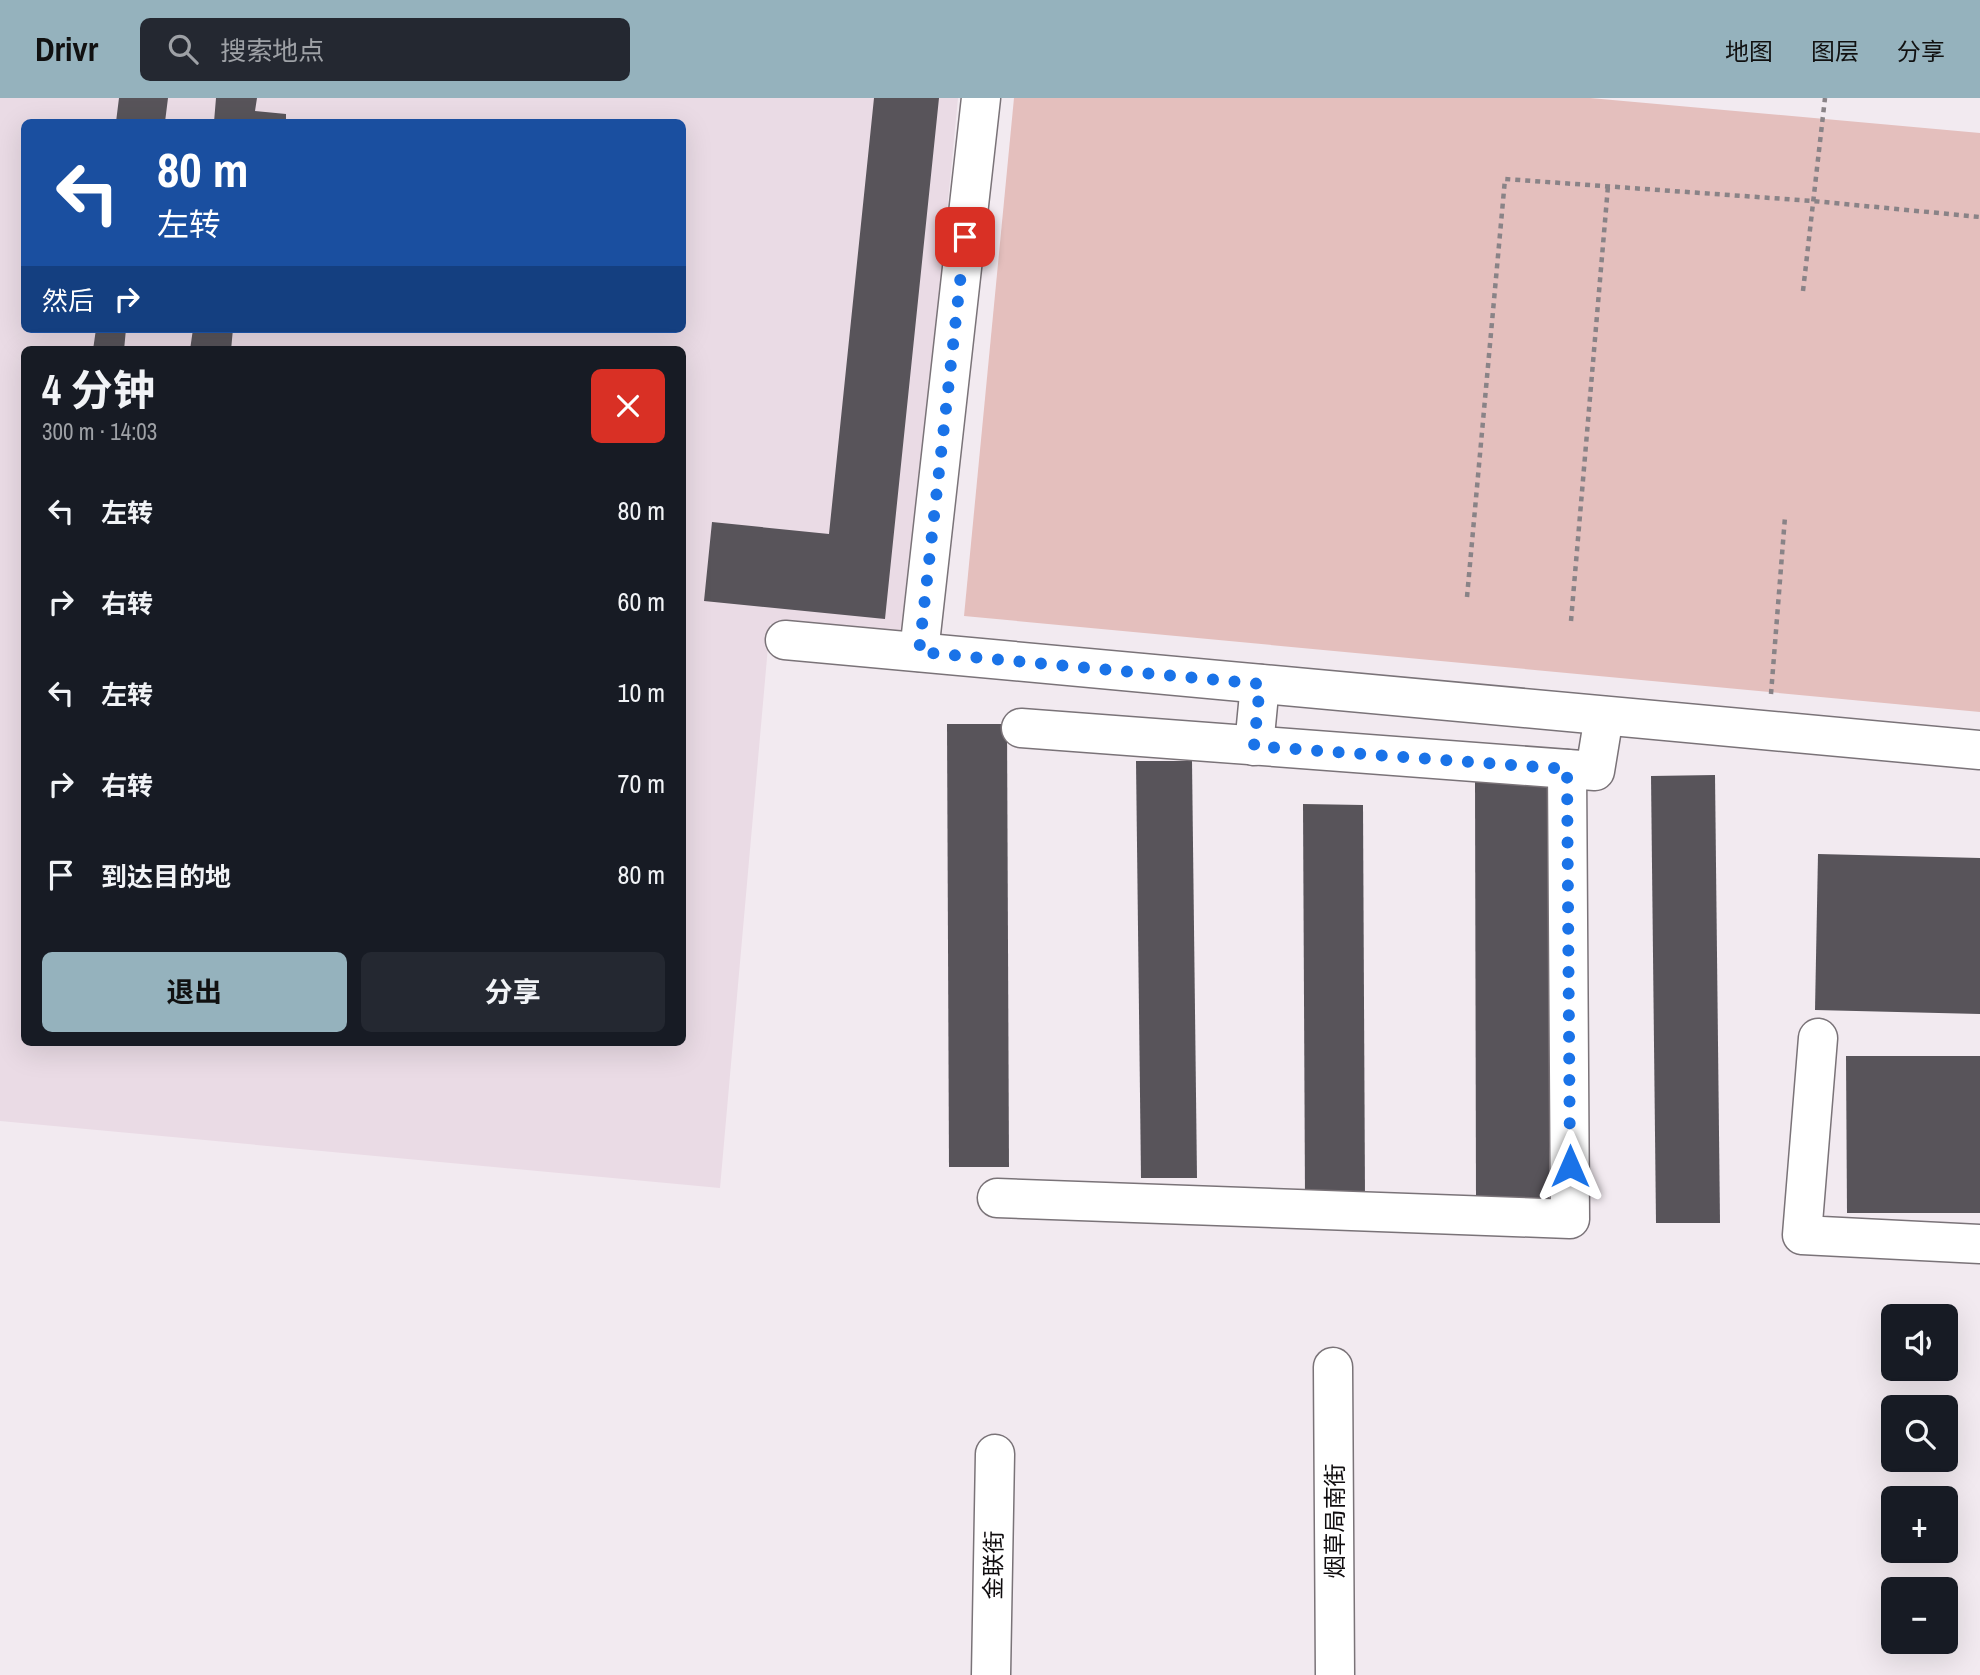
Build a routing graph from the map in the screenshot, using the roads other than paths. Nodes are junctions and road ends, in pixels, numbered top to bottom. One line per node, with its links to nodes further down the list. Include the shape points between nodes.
1 (981, 98): 3 (street)
2 (785, 640): 3 (street)
3 (919, 652): 4 (street)
4 (1260, 684): 5 (street); 7 (street)
5 (1604, 716): 8 (street); 9 (street, via 1595,771)
6 (1021, 729): 7 (street)
7 (1254, 746): 9 (street)
8 (1980, 750)
9 (1567, 769): 11 (street, via 1570,1219)
10 (1818, 1038): 12 (street, via 1802,1235)
11 (997, 1198)
12 (1980, 1244)
13 (1334, 1367): 16 (street, 烟草局南街)
14 (995, 1454): 15 (street, 金联街)
15 (991, 1675)
16 (1335, 1675)

